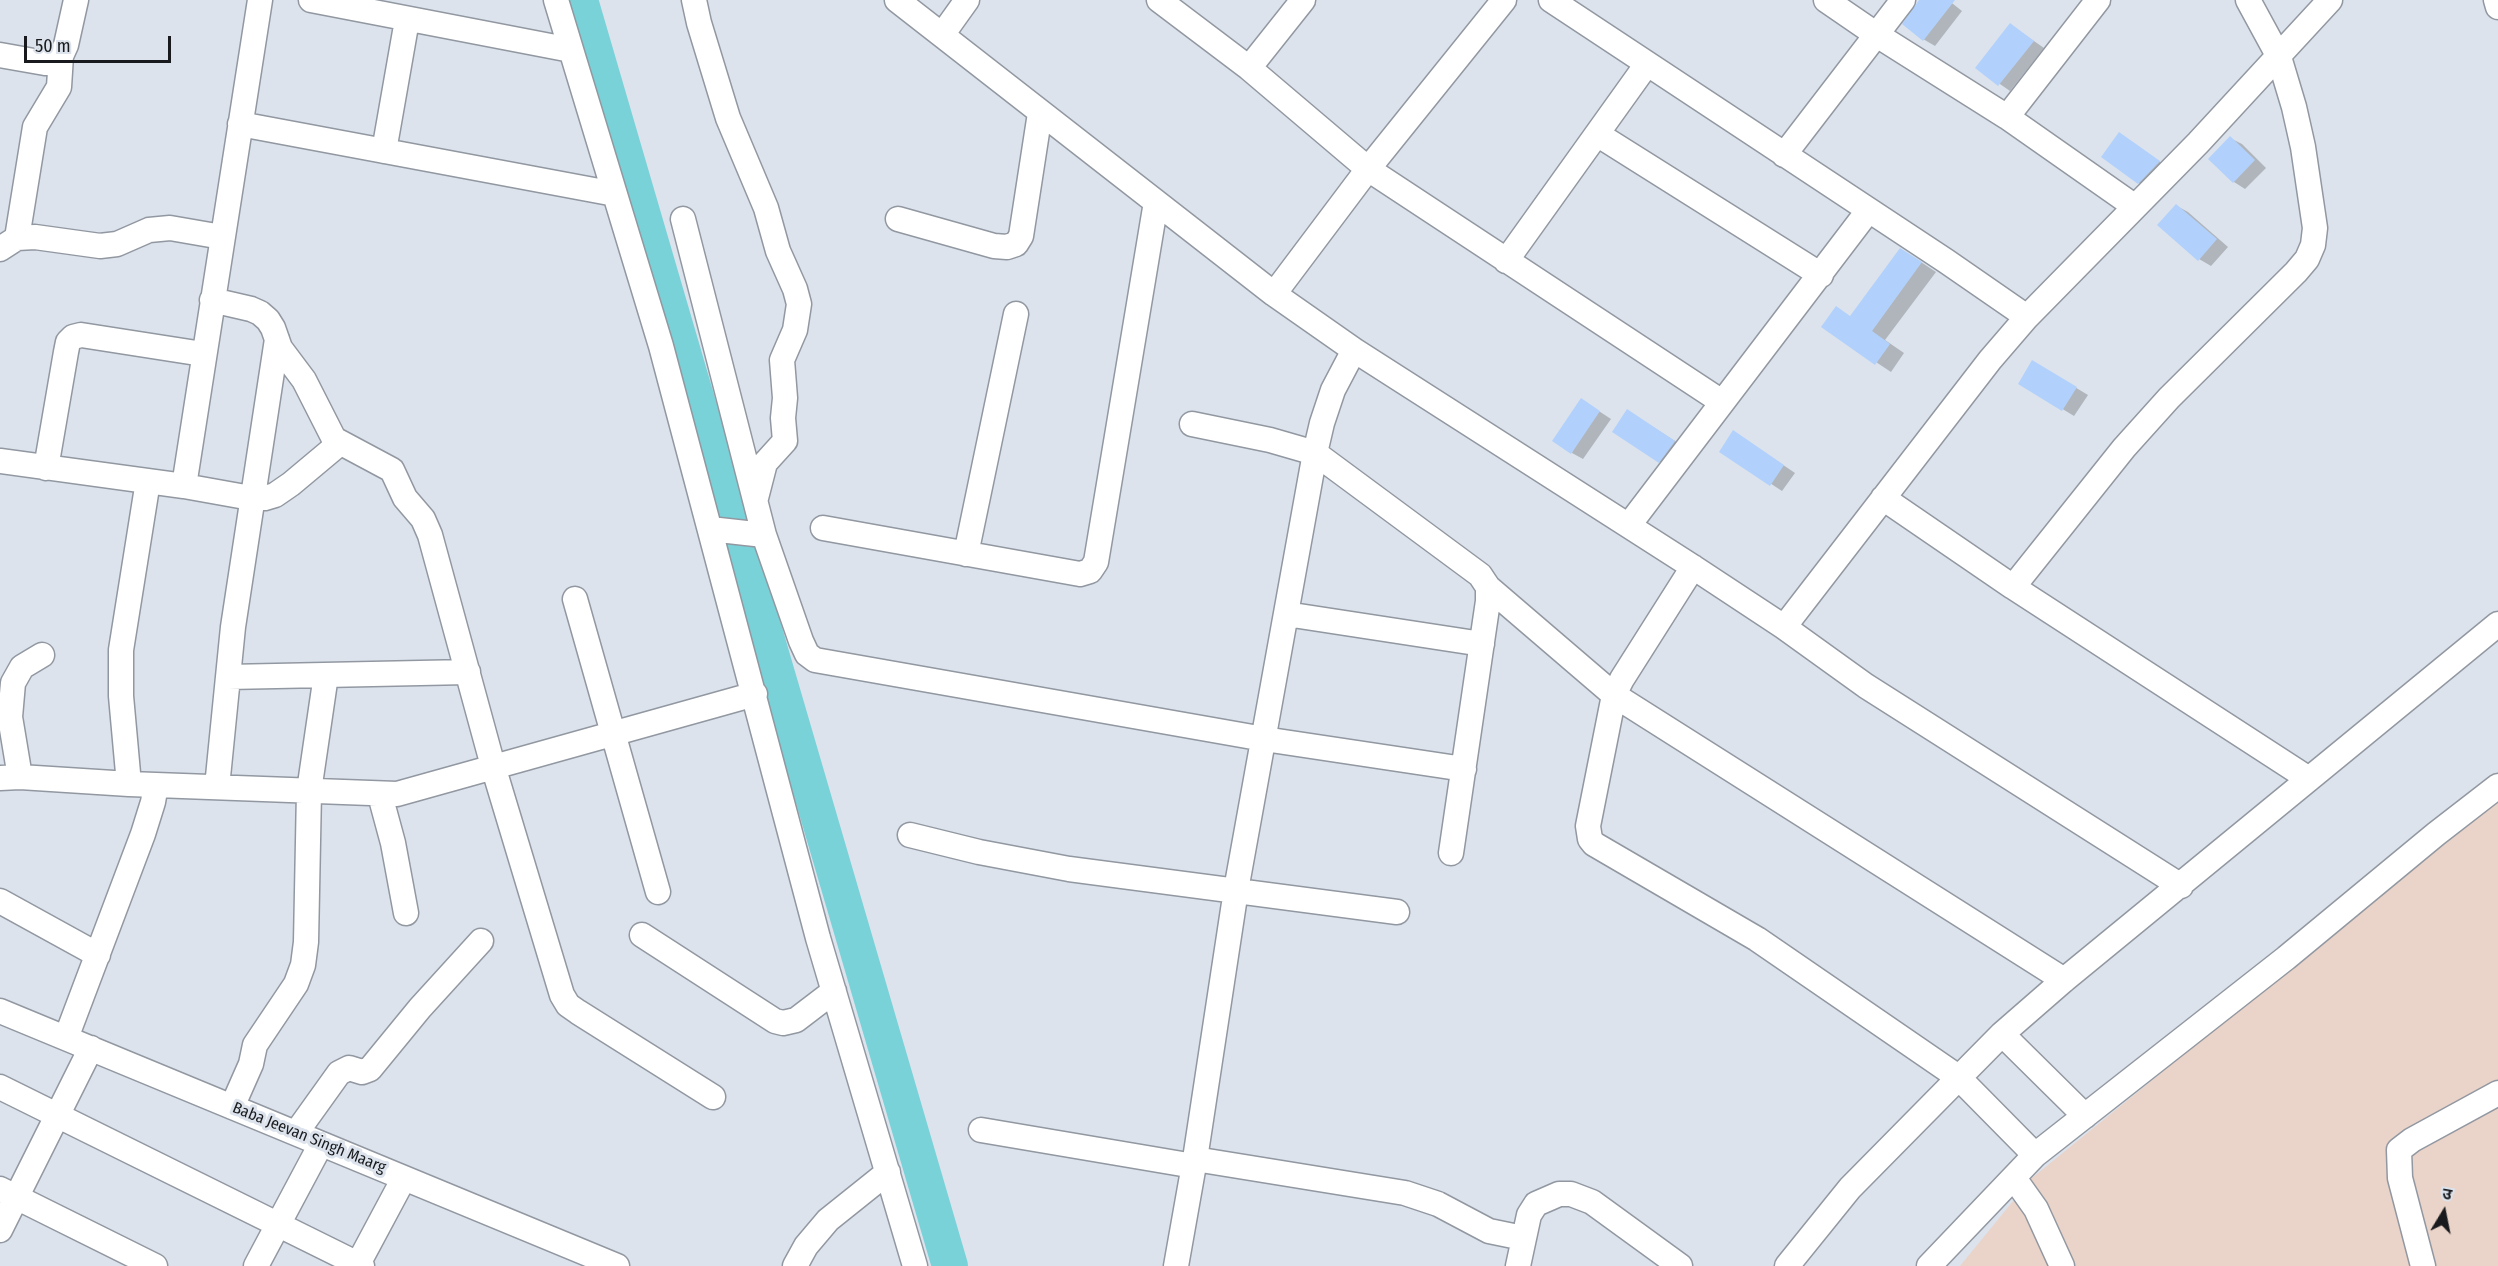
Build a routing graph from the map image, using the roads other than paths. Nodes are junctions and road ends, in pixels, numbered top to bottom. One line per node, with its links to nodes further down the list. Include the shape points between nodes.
1 (76, 0): 25 (street)
2 (311, 0): 19 (street)
3 (556, 0): 23 (street)
4 (694, 0): 63 (street, via 728,118 762,197 799,304 795,330 782,360 784,441 765,463)
5 (897, 0): 21 (street)
6 (967, 0): 21 (street)
7 (1159, 0): 28 (street)
8 (1303, 0): 28 (street)
9 (1504, 0): 35 (street)
10 (1551, 0): 27 (street)
11 (1826, 0): 22 (street)
12 (1903, 0): 22 (street)
13 (2098, 0): 30 (street)
14 (2248, 0): 26 (street)
15 (2330, 0): 26 (street)
16 (2496, 0): 18 (street)
17 (256, 1): 31 (street)
18 (2498, 7)
19 (384, 8): 20 (street)
20 (407, 20): 23 (street); 33 (street)
21 (942, 35): 29 (street)
22 (1877, 35): 30 (street); 34 (street)
23 (571, 50): 36 (street)
24 (0, 55): 25 (street, via 45,63)
25 (62, 56): 43 (street, via 59,87 35,127)
26 (2279, 57): 38 (street); 71 (street, via 2294,107 2309,184 2315,228 2307,259 2124,448)
27 (1647, 64): 32 (street); 34 (street)
28 (1249, 68): 35 (street)
29 (1040, 112): 37 (street); 41 (street, via 1021,236 1016,244 1007,248 994,246)
30 (2007, 117): 38 (street)
31 (240, 124): 33 (street); 42 (street)
32 (1597, 134): 44 (street); 45 (street)
33 (384, 151): 36 (street)
34 (1785, 155): 39 (street)
35 (1368, 169): 44 (street); 46 (street)
36 (615, 194): 66 (street)
37 (1156, 202): 46 (street); 68 (street, via 1096,562 1090,571 1080,574)
38 (2134, 206): 49 (street)
39 (1868, 211): 45 (street); 49 (street)
40 (683, 219): 63 (street)
41 (898, 219)
42 (222, 237): 43 (street, via 170,228 149,230 117,244 100,246 35,237); 47 (street)
43 (8, 244)
44 (1506, 261): 53 (street)
45 (1821, 274): 53 (street)
46 (1274, 294): 51 (street)
47 (212, 300): 50 (street, via 260,313); 52 (street)
48 (1016, 314): 68 (street)
49 (2027, 317): 62 (street)
50 (277, 339): 55 (street, via 284,356 304,380 329,432); 61 (street)
51 (1354, 350): 56 (street, via 1333,390); 64 (street)
52 (203, 354): 58 (street, via 81,335 73,337 68,342); 60 (street)
53 (1722, 402): 64 (street)
54 (1192, 424): 56 (street)
55 (340, 443): 61 (street, via 275,495); 78 (street, via 392,470 405,498 423,519)
56 (1315, 453): 70 (street, via 1480,575); 73 (street)
57 (0, 462): 58 (street)
58 (46, 468): 59 (street)
59 (148, 481): 60 (street); 89 (street, via 121,650)
60 (184, 486): 61 (street)
61 (251, 498): 80 (street)
62 (1883, 498): 71 (street); 75 (street)
63 (756, 500): 67 (street)
64 (1629, 525): 69 (street)
65 (823, 528): 68 (street)
66 (717, 530): 67 (street); 81 (street)
67 (760, 535): 84 (street, via 801,641 815,660)
68 (966, 554)
69 (1693, 567): 75 (street); 82 (street)
70 (1488, 587): 76 (street); 82 (street)
71 (2013, 587): 88 (street)
72 (575, 599): 83 (street)
73 (1286, 614): 76 (street); 84 (street)
74 (2498, 624): 88 (street)
75 (1784, 627): 97 (street, via 1866,686)
76 (1482, 644): 86 (street)
77 (42, 655): 87 (street, via 22,668 11,690)
78 (468, 672): 79 (street); 85 (street)
79 (326, 675): 80 (street); 93 (street)
80 (228, 677): 92 (street)
81 (755, 694): 83 (street); 107 (street)
82 (1614, 695): 106 (street); 112 (street, via 1588,826 1593,844 1757,939)
83 (615, 733): 85 (street); 99 (street)
84 (1264, 739): 86 (street); 98 (street)
85 (493, 766): 94 (street, via 412,791); 115 (street, via 568,1005)
86 (1464, 769): 96 (street)
87 (10, 777): 89 (street)
88 (2309, 779): 97 (street)
89 (129, 784): 90 (street)
90 (156, 785): 92 (street); 105 (street, via 143,834)
91 (2498, 786): 118 (street)
92 (217, 787): 93 (street)
93 (309, 792): 94 (street); 116 (street, via 303,965 296,984 255,1045)
94 (380, 795): 102 (street)
95 (910, 835): 98 (street, via 989,855 1069,869)
96 (1451, 853)
97 (2181, 886): 106 (street)
98 (1236, 890): 101 (street); 123 (street)
99 (658, 892)
100 (0, 901): 105 (street)
101 (1397, 912)
102 (406, 913)
103 (642, 935): 107 (street, via 775,1021 796,1020)
104 (481, 941): 120 (street, via 370,1069 362,1072 349,1068 339,1073)
105 (98, 955): 110 (street)
106 (2064, 980): 109 (street)
107 (834, 991): 124 (street)
108 (0, 1011): 110 (street, Baba Jeevan Singh Maarg)
109 (2002, 1034): 112 (street); 118 (street)
110 (66, 1038): 111 (street, Baba Jeevan Singh Maarg)
111 (91, 1048): 116 (street, Baba Jeevan Singh Maarg); 117 (street)
112 (1958, 1077): 122 (street); 141 (street, via 1850,1188)
113 (0, 1087): 117 (street)
114 (2498, 1093): 143 (street, via 2399,1150 2400,1178)
115 (712, 1097)
116 (232, 1107): 120 (street, Baba Jeevan Singh Maarg)
117 (58, 1115): 127 (street); 128 (street)
118 (2085, 1116): 122 (street)
119 (981, 1130): 123 (street)
120 (296, 1133): 121 (street, Baba Jeevan Singh Maarg)
121 (321, 1143): 125 (street, Baba Jeevan Singh Maarg); 128 (street)
122 (2035, 1155): 126 (street)
123 (1194, 1163): 130 (street, via 1405,1193 1438,1204 1489,1231); 138 (street)
124 (888, 1172): 136 (street, via 824,1225); 137 (street)
125 (404, 1178): 132 (street); 135 (street, Baba Jeevan Singh Maarg)
126 (2014, 1178): 131 (street); 142 (street, via 2036,1209)
127 (8, 1193): 129 (street); 133 (street)
128 (278, 1226): 132 (street); 134 (street)
129 (0, 1230)
130 (1523, 1238): 139 (street); 140 (street, via 1536,1204 1559,1194 1571,1194 1593,1202)
131 (1937, 1262)
132 (360, 1265)
133 (154, 1266)
134 (256, 1266)
135 (618, 1266)
136 (795, 1266)
137 (915, 1266)
138 (1176, 1266)
139 (1518, 1266)
140 (1680, 1266)
141 (1787, 1266)
142 (2062, 1266)
143 (2423, 1266)

